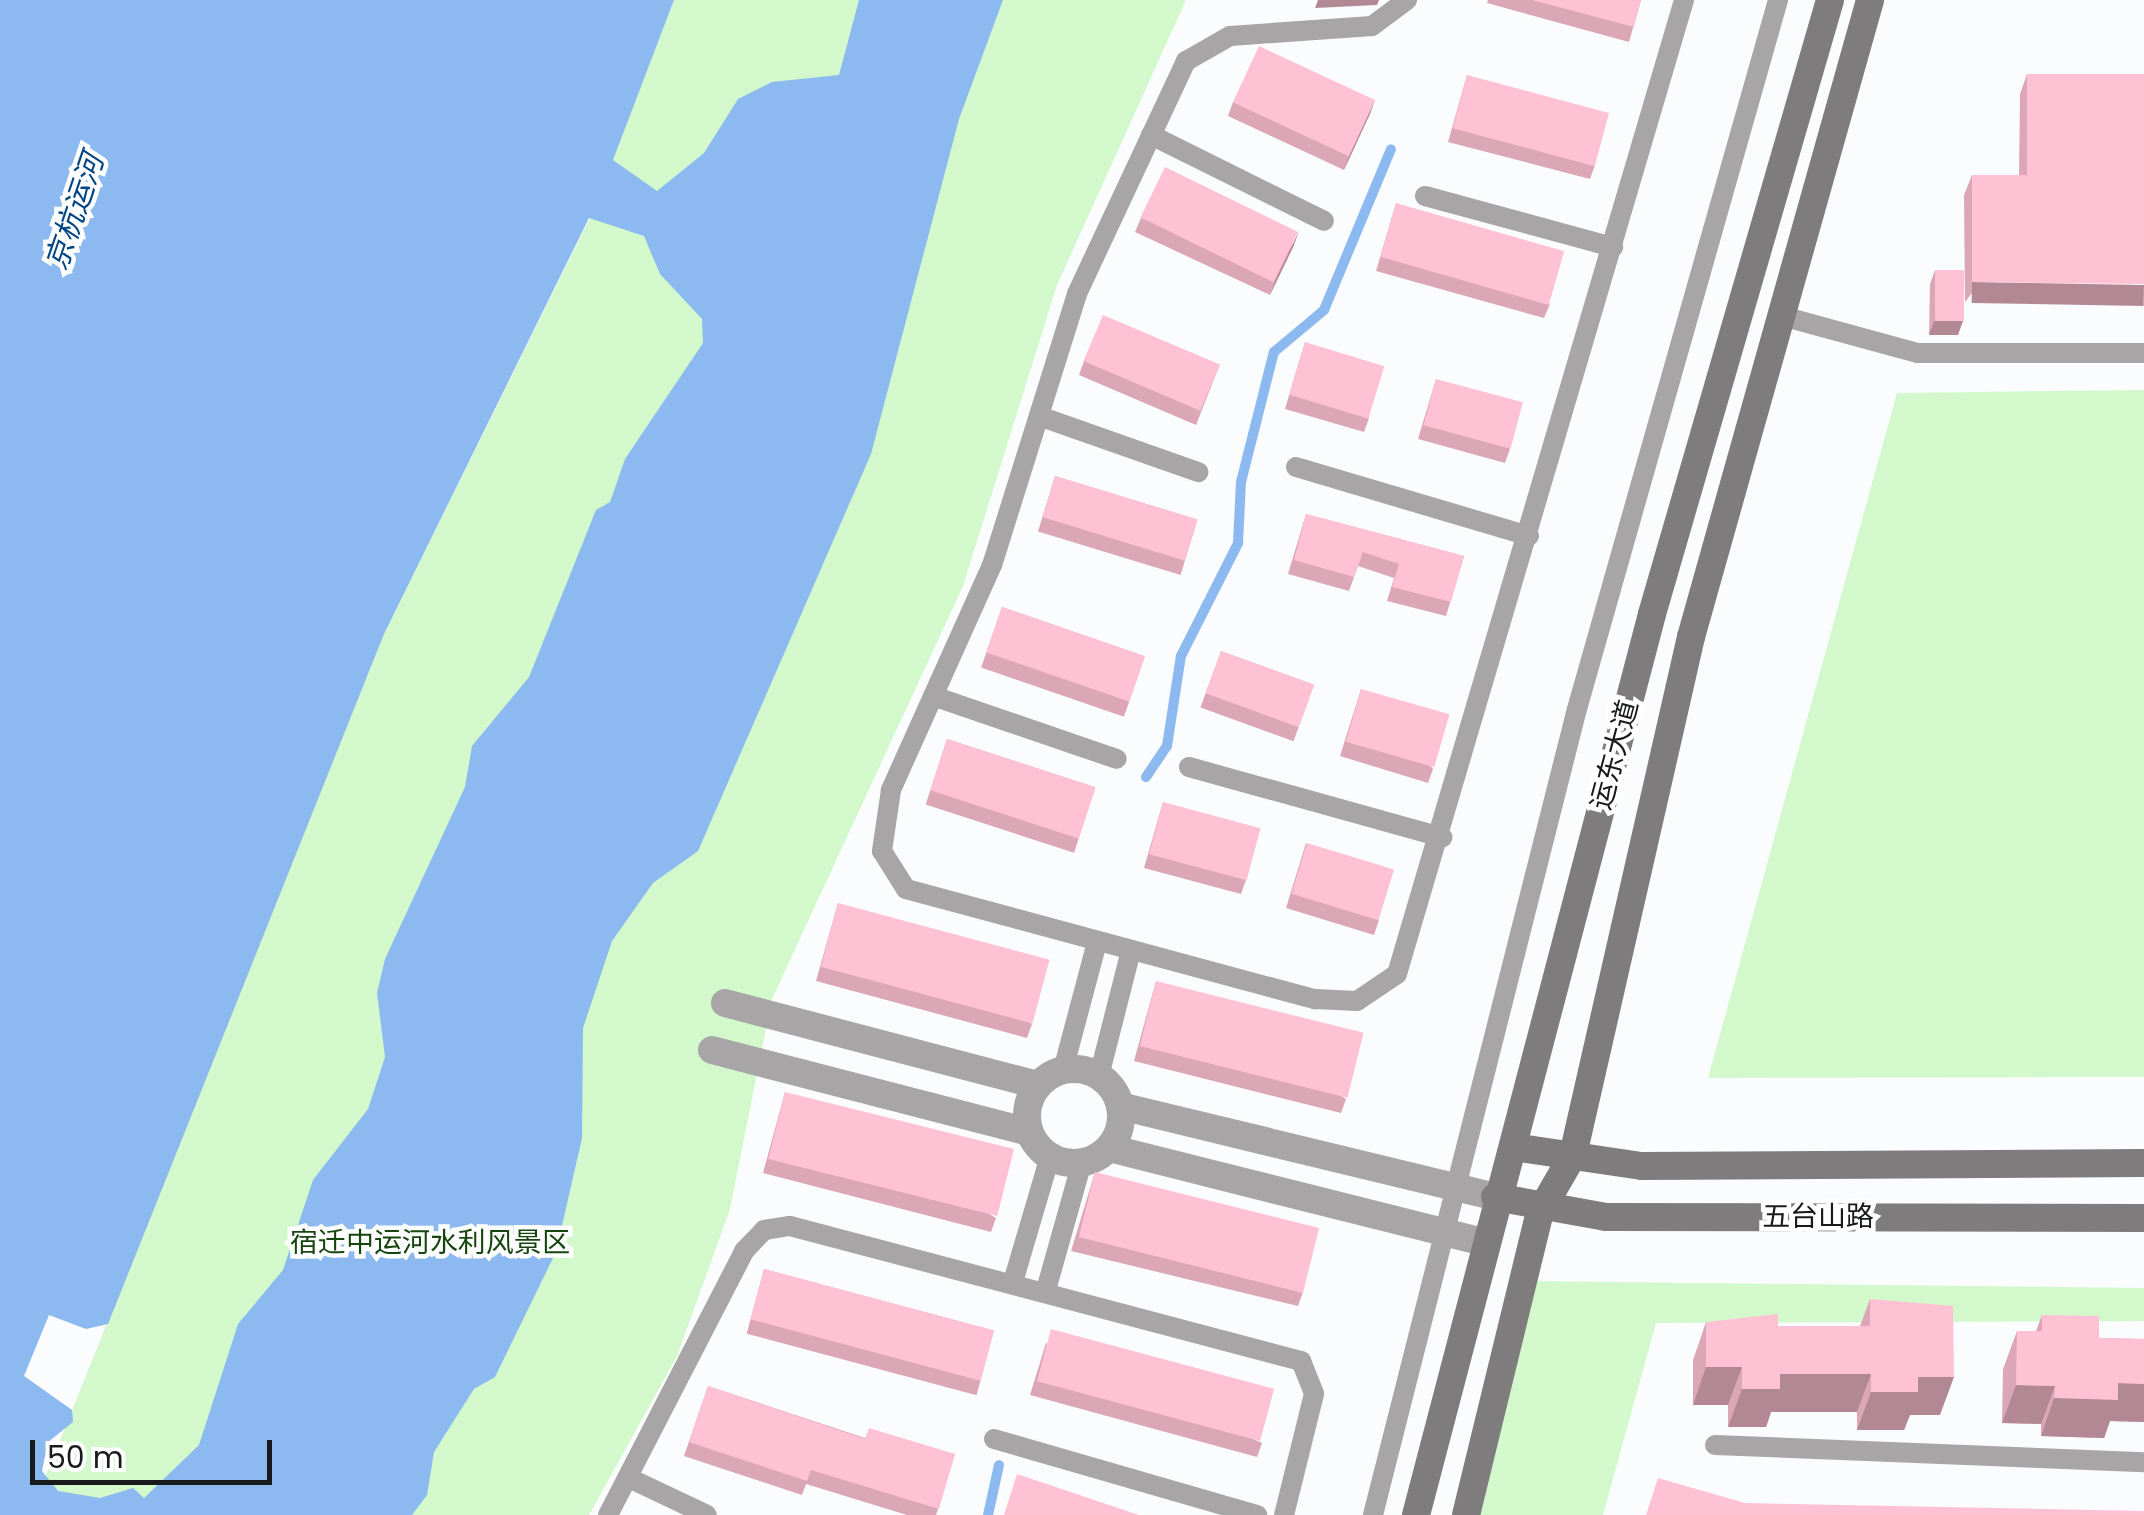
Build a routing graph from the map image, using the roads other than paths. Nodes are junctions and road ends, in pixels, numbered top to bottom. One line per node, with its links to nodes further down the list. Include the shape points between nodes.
1 (1407, 0): 6 (lane, via 1372,26 1230,36 1207,46 1186,61)
2 (1684, 0): 9 (lane)
3 (1778, 0): 35 (lane)
4 (1830, 0): 29 (main road, 运东大道, via 1652,614)
5 (1870, 0): 10 (main road, 运东大道)
6 (1151, 135): 8 (lane); 12 (lane, via 1077,294)
7 (1425, 196): 9 (lane)
8 (1324, 221)
9 (1613, 247): 15 (lane)
10 (1782, 316): 11 (lane, via 1917,353); 31 (main road, 运东大道, via 1691,637)
11 (2144, 353)
12 (1038, 416): 14 (lane); 16 (lane, via 992,565)
13 (1296, 467): 15 (lane)
14 (1198, 472)
15 (1529, 536): 19 (lane)
16 (933, 696): 17 (lane); 20 (lane, via 890,790 882,827 888,870 920,894)
17 (1118, 758)
18 (1189, 767): 19 (lane)
19 (1442, 837): 21 (lane, via 1415,932 1380,993 1315,999)
20 (1097, 942): 21 (lane); 24 (lane)
21 (1130, 950): 25 (lane)
22 (726, 1004): 26 (street)
23 (712, 1050): 28 (street)
24 (1063, 1070): 25 (street); 26 (street)
25 (1099, 1076): 27 (street)
26 (1038, 1085): 28 (street)
27 (1120, 1106): 30 (street); 35 (street)
28 (1029, 1132): 32 (street)
29 (1513, 1147): 31 (main road, 五台山路); 36 (main road, 运东大道)
30 (1108, 1148): 33 (street); 39 (street)
31 (1573, 1155): 34 (main road, 五台山路, via 1642,1166); 37 (main road, 运东大道)
32 (1050, 1156): 33 (street); 41 (lane)
33 (1082, 1162): 42 (lane)
34 (2144, 1163)
35 (1452, 1186): 36 (street); 39 (lane)
36 (1495, 1197): 37 (main road, 五台山路); 40 (main road, 运东大道)
37 (1540, 1212): 38 (main road, 五台山路); 53 (main road, 运东大道)
38 (2144, 1218)
39 (1440, 1231): 40 (street); 51 (lane)
40 (1484, 1242): 52 (main road, 运东大道)
41 (1014, 1282): 42 (lane); 46 (lane, via 822,1231 764,1230 744,1250)
42 (1046, 1290): 50 (lane, via 1302,1361 1314,1394)
43 (994, 1439): 49 (lane)
44 (1715, 1445): 45 (lane)
45 (2144, 1462)
46 (628, 1478): 47 (lane); 48 (lane)
47 (608, 1515)
48 (706, 1515)
49 (1257, 1515)
50 (1284, 1515)
51 (1373, 1515)
52 (1416, 1515)
53 (1466, 1515)

